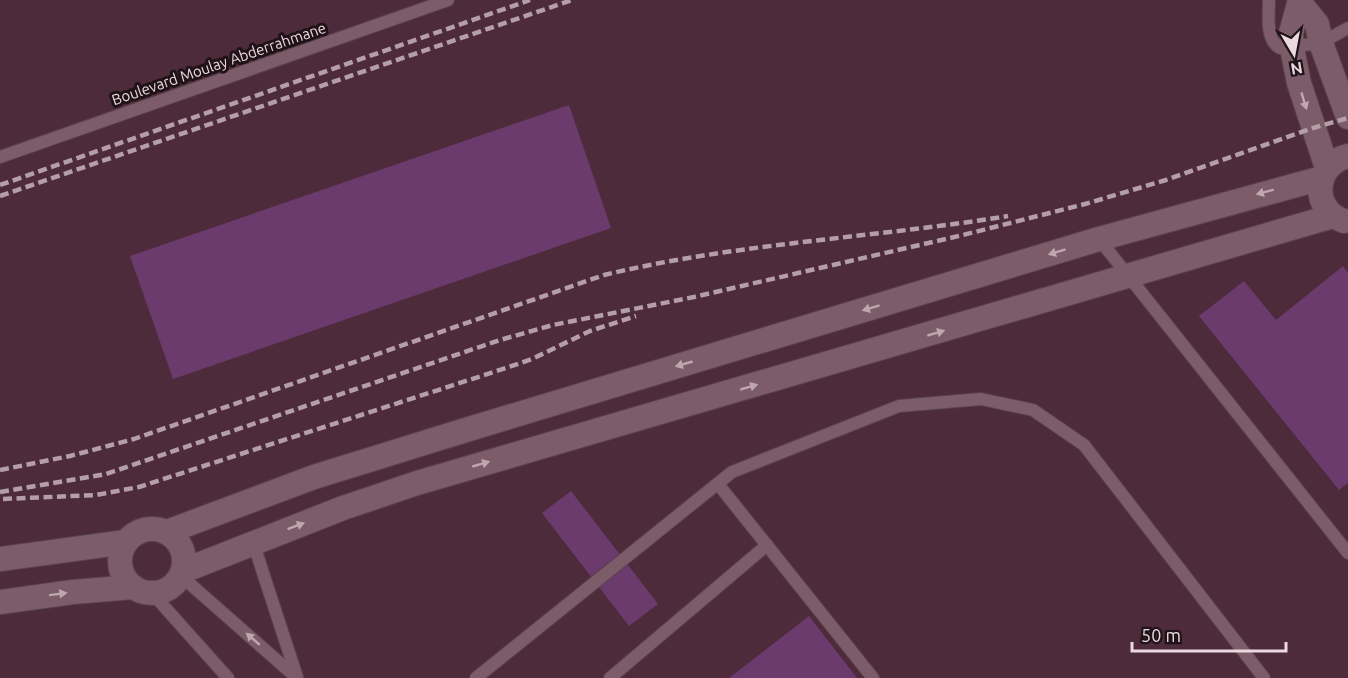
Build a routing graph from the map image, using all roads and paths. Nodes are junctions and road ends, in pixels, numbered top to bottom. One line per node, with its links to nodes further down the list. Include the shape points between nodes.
1 (448, 0): 8 (lane, Boulevard Moulay Abderrahmane)
2 (1269, 0): 6 (lane, via 1269,27 1274,41 1280,48)
3 (1300, 2): 5 (street, via 1317,24); 6 (street)
4 (1348, 28): 5 (lane)
5 (1321, 43): 6 (lane); 7 (street)
6 (1292, 48): 9 (street, one-way to 9, via 1299,83)
7 (1348, 117)
8 (0, 157)
9 (1332, 168): 10 (street, via 1320,190 1322,202); 11 (street, one-way to 11)
10 (1344, 221): 12 (street)
11 (1099, 239): 12 (lane); 14 (street, one-way to 14, via 315,477)
12 (1129, 277): 16 (street, one-way to 12, via 417,483); 18 (lane)
13 (718, 484): 17 (lane); 25 (lane); 28 (lane, via 732,472 899,406 981,399 1033,410 1084,446)
14 (167, 532): 15 (street, via 142,530); 20 (street, via 183,551)
15 (126, 542): 19 (street); 21 (street, via 119,561 126,580)
16 (253, 542): 20 (street); 24 (lane)
17 (767, 545): 26 (lane); 27 (lane)
18 (1348, 553)
19 (0, 558)
20 (182, 573): 21 (street, via 162,592); 24 (lane, one-way to 20)
21 (143, 590): 22 (street, one-way to 21, via 73,592); 23 (lane)
22 (0, 602)
23 (228, 678)
24 (297, 678)
25 (476, 678)
26 (610, 678)
27 (873, 678)
28 (1264, 678)

